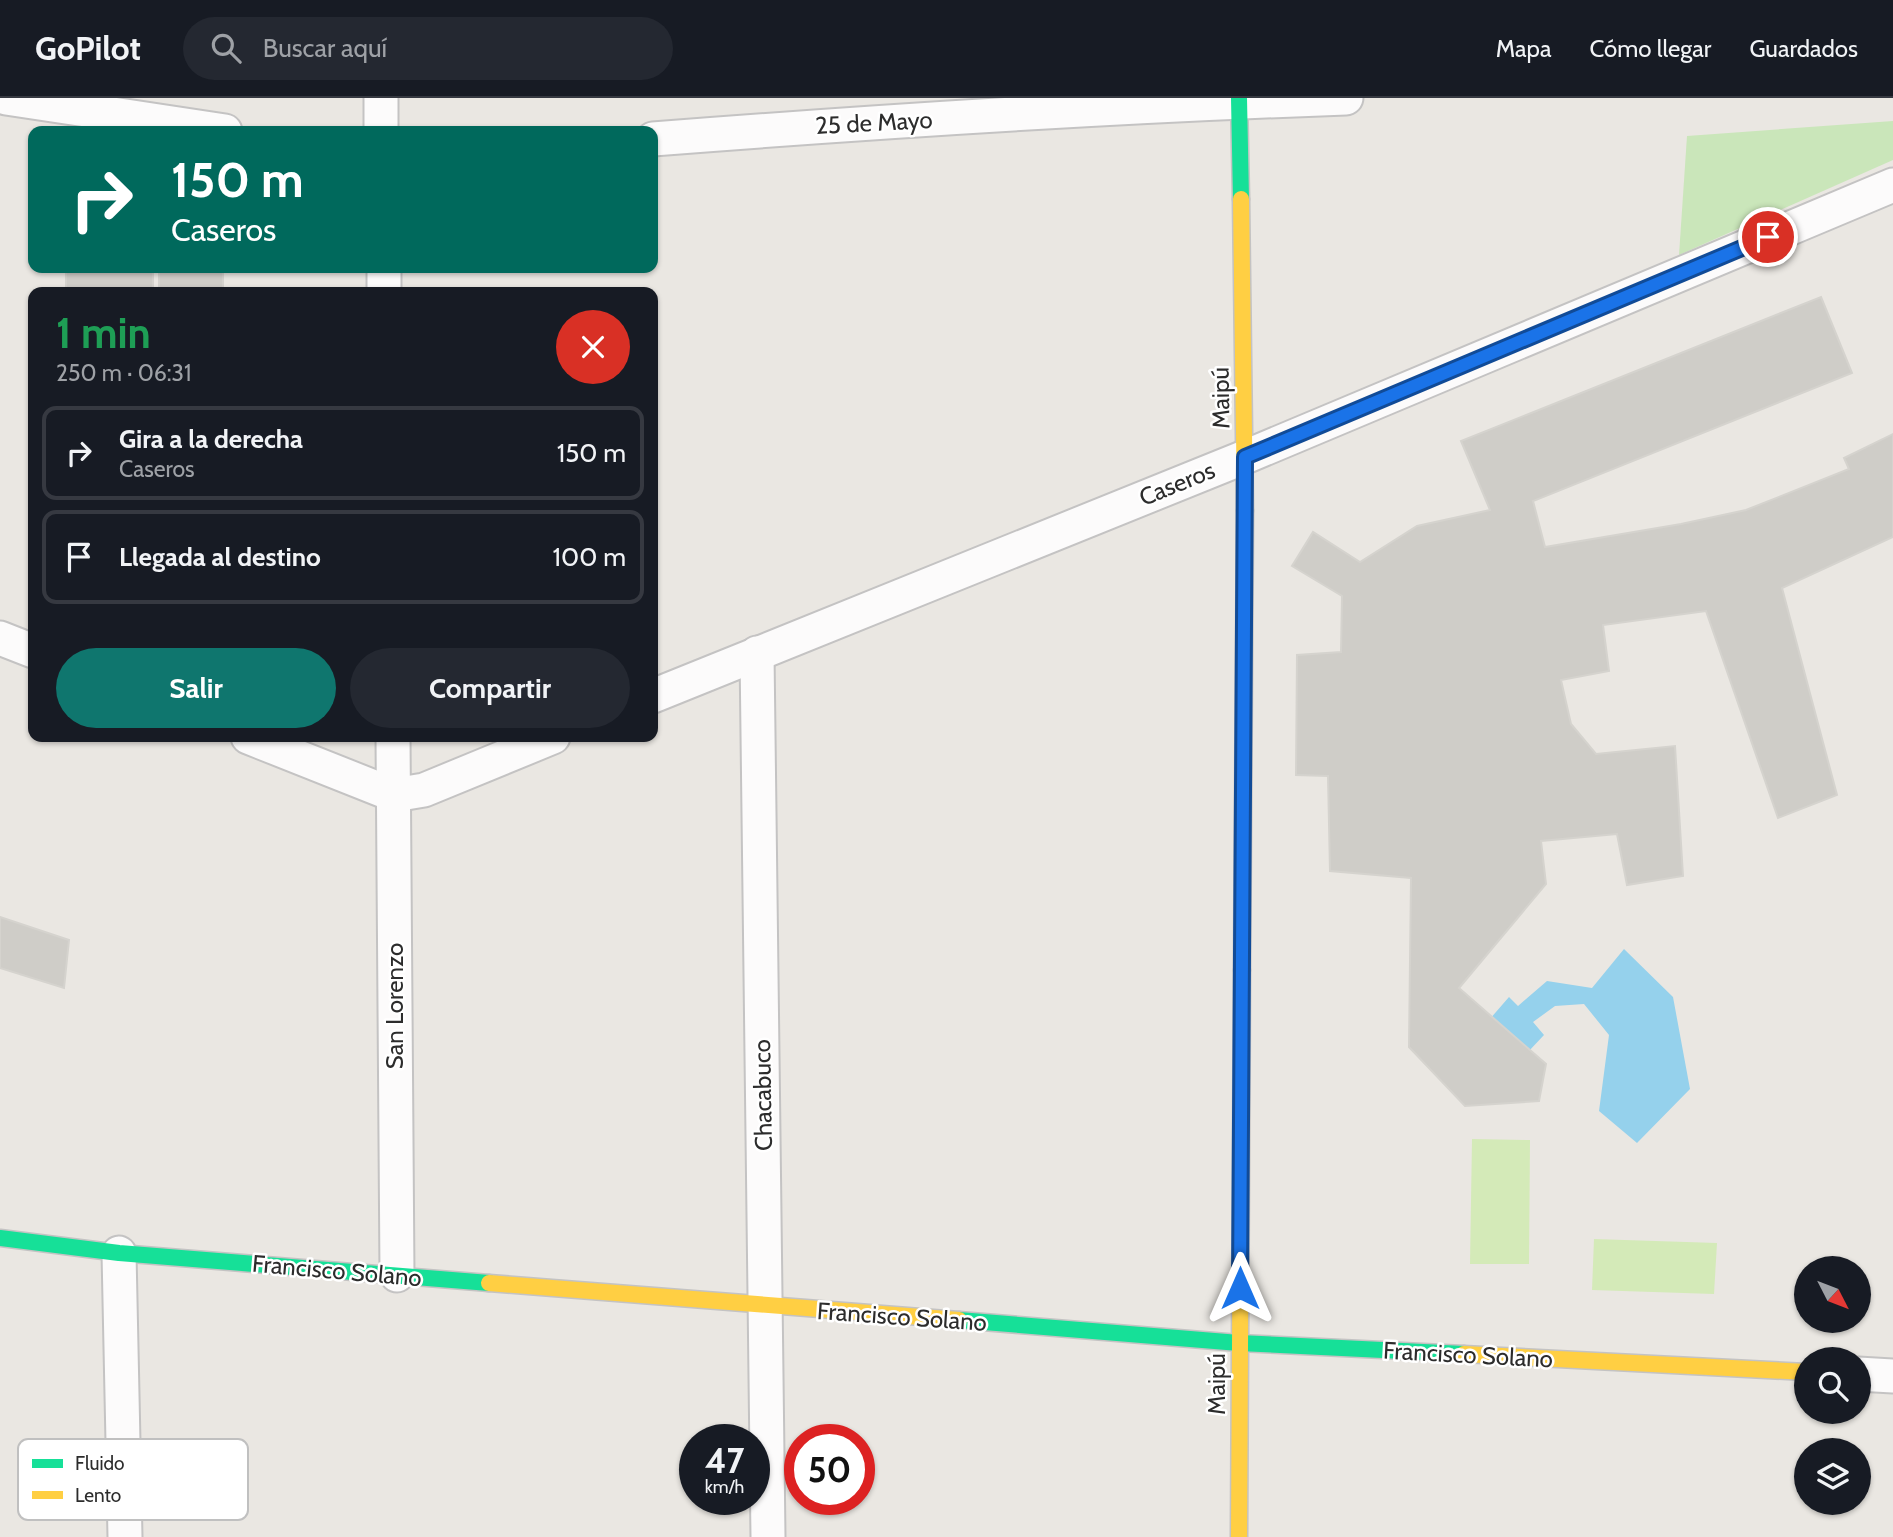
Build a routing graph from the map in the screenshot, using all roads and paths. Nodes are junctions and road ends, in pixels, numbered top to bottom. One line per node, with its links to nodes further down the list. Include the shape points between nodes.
1 (6, 98): 6 (street)
2 (381, 98): 7 (street)
3 (1346, 98): 4 (street, 25 de Mayo)
4 (1239, 100): 5 (street, 25 de Mayo); 10 (street, Maipú)
5 (826, 112): 8 (street, 25 de Mayo)
6 (192, 126)
7 (381, 126)
8 (658, 138)
9 (1893, 185): 10 (street, Caseros)
10 (1245, 457): 13 (street, Caseros); 23 (street, Maipú)
11 (0, 638): 12 (street)
12 (28, 649)
13 (757, 653): 14 (street, Caseros); 22 (street, Chacabuco)
14 (658, 694)
15 (261, 742): 18 (street)
16 (393, 742): 18 (street, San Lorenzo)
17 (541, 742): 18 (street, via 424,790)
18 (394, 795): 21 (street, San Lorenzo)
19 (0, 1238): 20 (street, Francisco Solano)
20 (119, 1253): 21 (street, Francisco Solano); 27 (street)
21 (397, 1275): 22 (street, Francisco Solano)
22 (766, 1306): 23 (street, Francisco Solano); 28 (street, Chacabuco)
23 (1240, 1343): 24 (street, Francisco Solano); 29 (street, Maipú)
24 (1794, 1371)
25 (1871, 1375): 26 (street)
26 (1893, 1376)
27 (123, 1439)
28 (768, 1537)
29 (1239, 1537)

